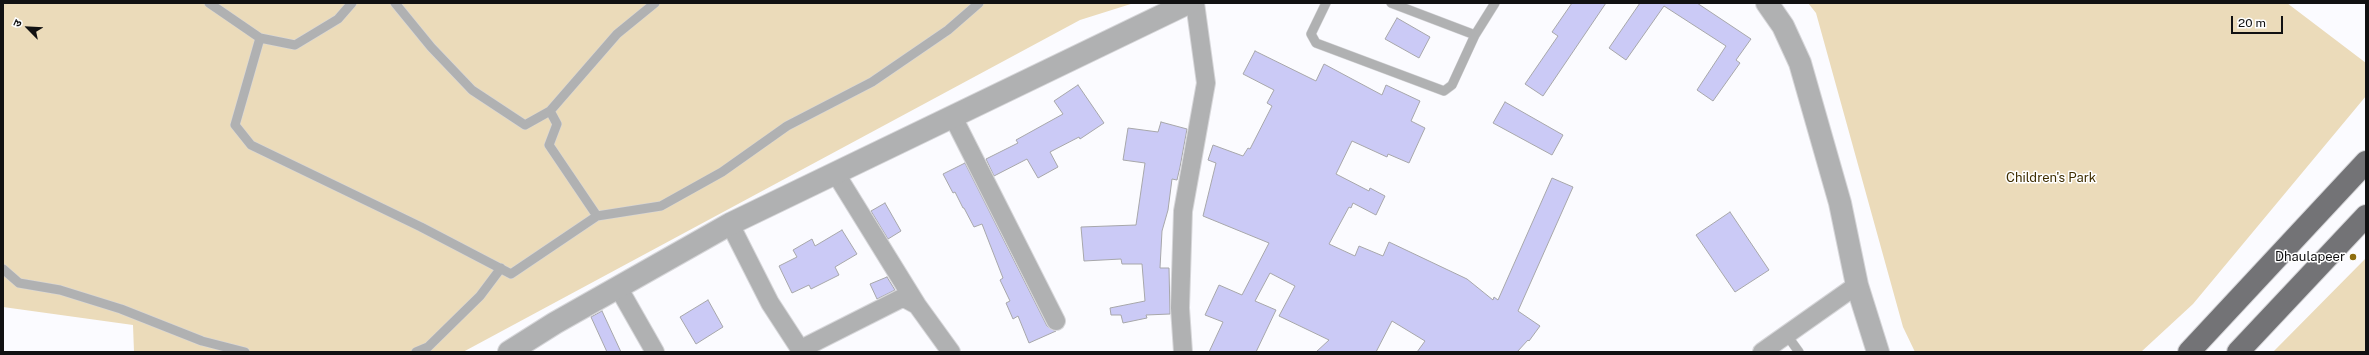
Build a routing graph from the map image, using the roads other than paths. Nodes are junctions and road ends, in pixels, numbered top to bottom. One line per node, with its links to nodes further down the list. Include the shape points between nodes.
1 (209, 3): 13 (lane)
2 (352, 3): 13 (lane, via 338,19 295,45)
3 (396, 3): 14 (lane, via 431,47 472,90 525,125)
4 (655, 3): 14 (lane, via 617,34)
5 (979, 3): 18 (lane, via 948,30 872,82 786,126 716,176 661,206)
6 (1188, 3): 15 (street)
7 (1195, 3): 34 (street, via 1206,83 1183,211 1180,308)
8 (1326, 3): 12 (lane, via 1311,34 1316,43 1444,91 1452,85)
9 (1391, 3): 12 (lane)
10 (1495, 3): 12 (lane)
11 (1767, 3): 23 (street, via 1783,26 1800,63 1840,203)
12 (1475, 35)
13 (260, 38): 21 (lane, via 235,125 250,145)
14 (550, 111): 18 (lane, via 557,124 549,145)
15 (953, 117): 17 (street); 26 (street)
16 (2366, 162): 38 (main road)
17 (836, 174): 20 (street); 25 (street)
18 (597, 216): 21 (lane, via 511,274)
19 (2366, 216): 39 (main road)
20 (730, 224): 24 (street); 28 (street, via 770,303 794,343)
21 (501, 268): 30 (lane, via 480,296 428,348)
22 (3, 269): 29 (lane, via 19,283 60,290 202,341)
23 (1857, 285): 27 (street); 37 (street)
24 (618, 287): 31 (street); 32 (street)
25 (917, 305): 28 (street, via 900,299); 33 (street)
26 (1056, 321)
27 (1786, 334): 35 (street); 36 (lane)
28 (806, 350)
29 (245, 352)
30 (416, 352)
31 (509, 352)
32 (655, 352)
33 (951, 352)
34 (1183, 352)
35 (1762, 352)
36 (1799, 352)
37 (1878, 352)
38 (2188, 352)
39 (2238, 352)

